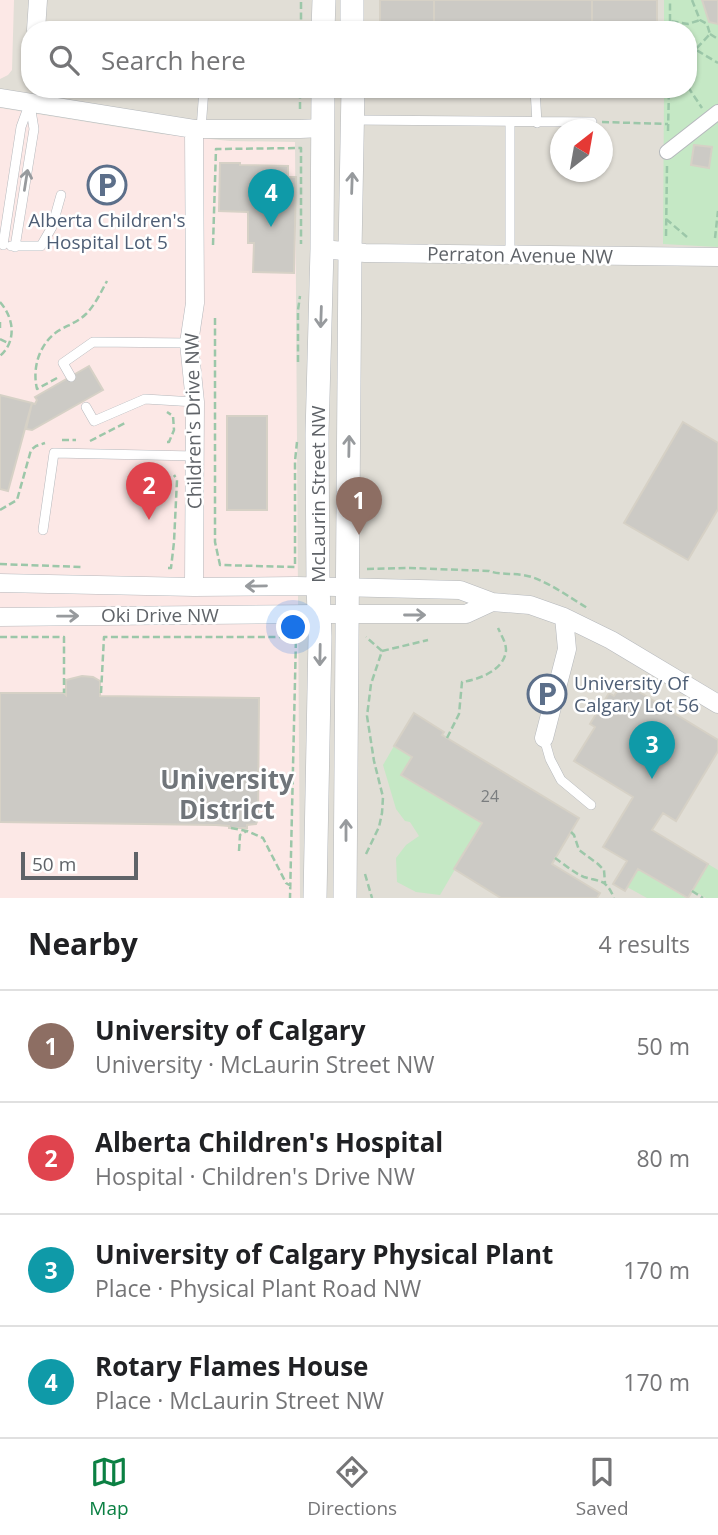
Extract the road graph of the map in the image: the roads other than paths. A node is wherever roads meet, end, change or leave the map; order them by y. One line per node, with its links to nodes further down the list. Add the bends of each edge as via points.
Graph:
1 (38, 0): 4 (street)
2 (324, 0): 5 (street)
3 (352, 0): 6 (street)
4 (37, 21)
5 (323, 21)
6 (352, 21)
7 (21, 97): 8 (street)
8 (0, 98)
9 (30, 98): 25 (lane)
10 (30, 98): 26 (lane, one-way to 10, via 34,129)
11 (35, 98): 22 (street)
12 (203, 98): 22 (lane)
13 (323, 98): 21 (street, McLaurin Street NW)
14 (353, 98): 17 (street, McLaurin Street NW)
15 (536, 98): 19 (lane)
16 (714, 116): 23 (street)
17 (354, 120): 18 (lane); 28 (street, McLaurin Street NW, one-way to 17)
18 (510, 122): 19 (lane); 29 (lane)
19 (537, 123): 20 (lane)
20 (550, 123)
21 (322, 128): 22 (street); 27 (street, McLaurin Street NW)
22 (198, 129): 31 (street, Children's Drive NW, via 195,303)
23 (667, 152)
24 (61, 195): 26 (lane, via 41,246)
25 (1, 245): 26 (lane)
26 (15, 247)
27 (322, 249): 28 (street, Perraton Avenue NW); 38 (street, McLaurin Street NW, one-way to 38)
28 (350, 251): 29 (street, Perraton Avenue NW); 40 (street, McLaurin Street NW, one-way to 28)
29 (510, 255): 30 (street, Perraton Avenue NW)
30 (718, 257)
31 (188, 343): 32 (lane, via 93,342 63,363); 33 (street, Children's Drive NW)
32 (69, 375)
33 (195, 402): 34 (lane, via 145,399 94,421); 35 (street, Children's Drive NW)
34 (86, 407)
35 (195, 456): 36 (lane, via 54,453); 39 (street, Children's Drive NW)
36 (43, 530)
37 (0, 583): 39 (street, Oki Drive NW)
38 (318, 586): 39 (street, Oki Drive NW, one-way to 39); 40 (street, Oki Drive NW); 42 (street, McLaurin Street NW)
39 (194, 587)
40 (347, 588): 41 (street, Oki Drive NW, via 460,590); 43 (street, McLaurin Street NW)
41 (492, 602): 43 (street, Oki Drive NW, one-way to 41, via 466,614); 45 (street, via 530,605)
42 (319, 614): 43 (street, Oki Drive NW); 44 (street, Oki Drive NW, one-way to 42); 49 (street, McLaurin Street NW, one-way to 49)
43 (347, 614): 50 (street, McLaurin Street NW, one-way to 43)
44 (0, 617)
45 (564, 617): 46 (street); 47 (street, via 567,649)
46 (718, 704)
47 (544, 738): 48 (lane, via 561,780)
48 (591, 806)
49 (315, 898)
50 (345, 898)

